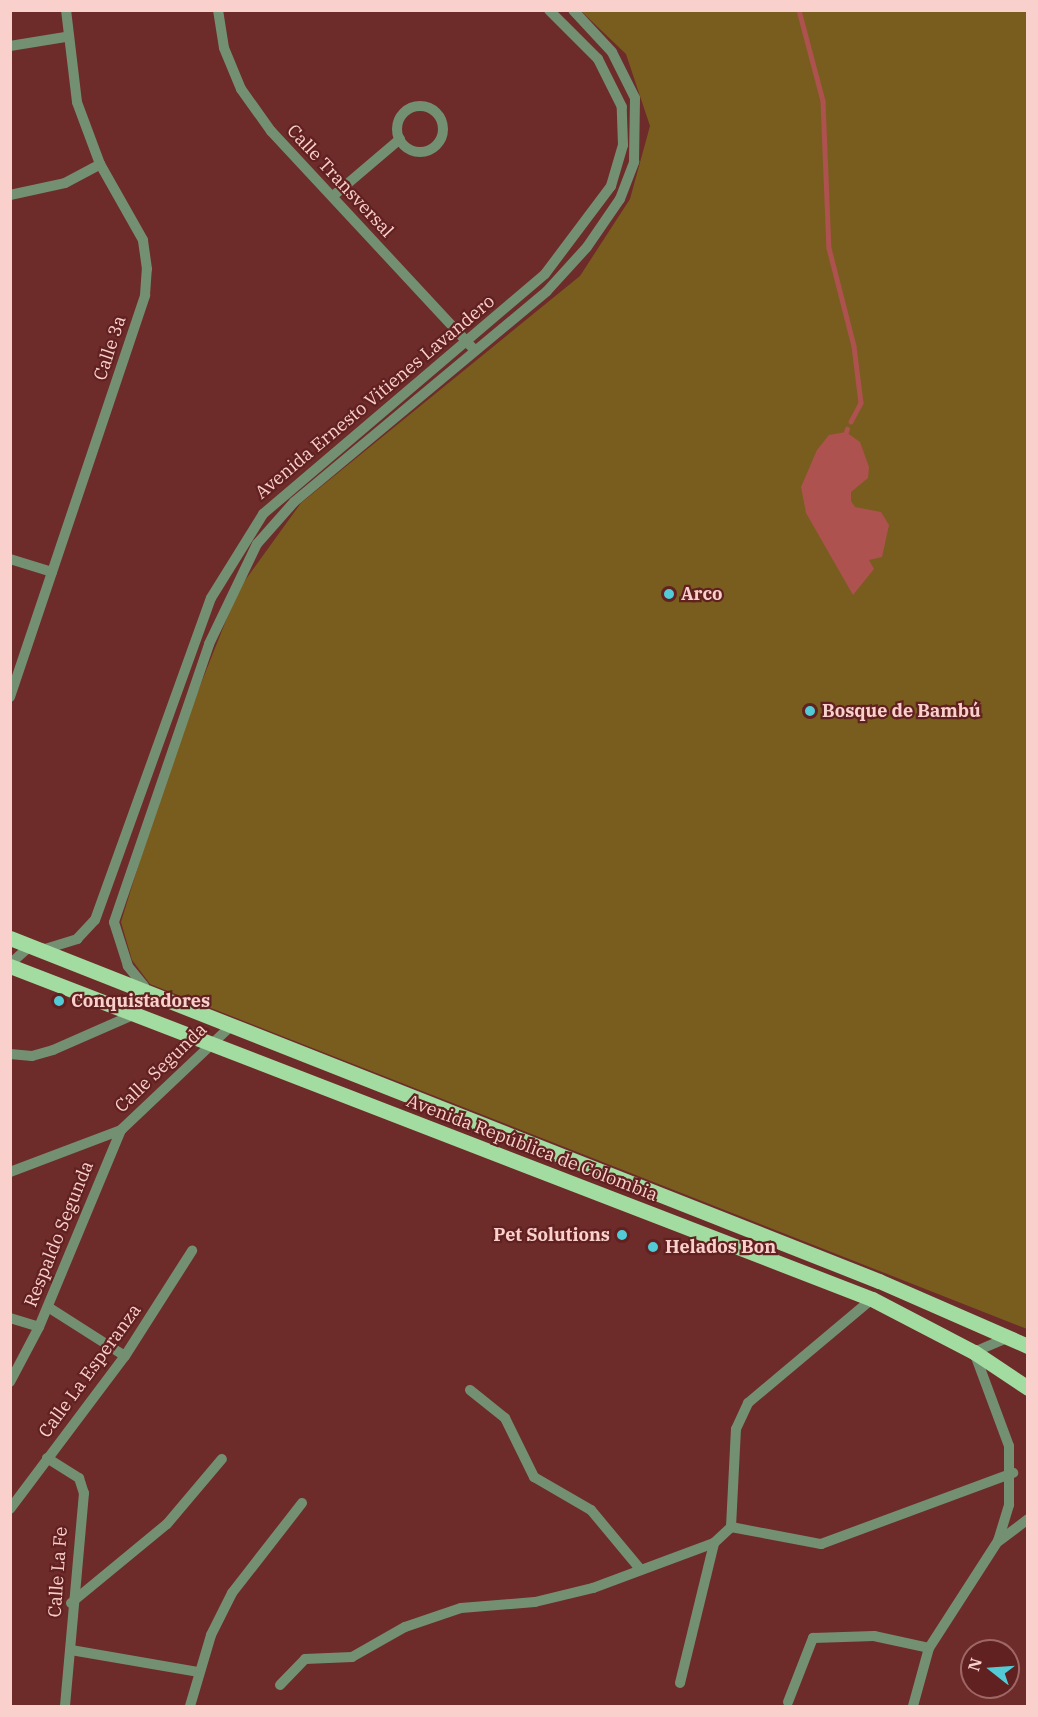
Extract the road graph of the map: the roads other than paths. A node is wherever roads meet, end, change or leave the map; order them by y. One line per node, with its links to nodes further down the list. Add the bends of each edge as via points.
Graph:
1 (66, 10): 5 (street, Calle 3a)
2 (218, 10): 10 (street, Calle Transversal, via 224,48 241,89 271,131)
3 (549, 10): 11 (street, Avenida Ernesto Vitienes Lavandero, via 598,59 615,90 624,125 618,165 601,204 566,250)
4 (573, 10): 12 (street, Avenida Ernesto Vitienes Lavandero, via 612,52 635,99 634,162 620,199 581,255)
5 (65, 37): 6 (street); 8 (street, Calle 3a, via 77,102)
6 (10, 46)
7 (400, 139): 7 (street, via 416,152 430,149 442,132 439,117 428,107 405,111 397,124); 10 (street)
8 (100, 164): 9 (street, via 64,183); 16 (street, Calle 3a, via 143,240 145,295)
9 (10, 195)
10 (333, 196): 11 (street, Calle Transversal)
11 (467, 343): 12 (street, Calle Transversal); 13 (street, Avenida Ernesto Vitienes Lavandero)
12 (477, 351): 14 (street, Avenida Ernesto Vitienes Lavandero)
13 (312, 469): 14 (street); 17 (street, Avenida Ernesto Vitienes Lavandero, via 250,531 220,578)
14 (321, 480): 18 (street, Avenida Ernesto Vitienes Lavandero, via 257,544 230,590)
15 (10, 559): 16 (street)
16 (52, 572): 19 (street, Calle 3a)
17 (195, 639): 18 (street); 20 (street, Avenida Ernesto Vitienes Lavandero)
18 (209, 644): 21 (street, Avenida Ernesto Vitienes Lavandero)
19 (10, 697)
20 (152, 759): 21 (street); 23 (street, Avenida Ernesto Vitienes Lavandero, via 95,920 62,945)
21 (167, 765): 25 (street, Avenida Ernesto Vitienes Lavandero, via 114,922 119,947)
22 (10, 938): 23 (main road, Avenida República de Colombia)
23 (30, 946): 24 (street); 25 (main road, Avenida República de Colombia)
24 (10, 965): 26 (main road, Avenida República de Colombia)
25 (144, 989): 26 (street); 27 (main road, Avenida República de Colombia)
26 (135, 1014): 28 (main road, Avenida República de Colombia); 29 (street, via 53,1050)
27 (233, 1024): 28 (street, Calle Segunda); 37 (main road, Avenida República de Colombia, via 879,1281)
28 (207, 1045): 30 (street, Calle Segunda); 33 (main road, Avenida República de Colombia)
29 (10, 1054)
30 (121, 1130): 31 (street, Calle Segunda); 34 (street, Respaldo Segunda)
31 (10, 1172)
32 (192, 1251): 40 (street, Calle La Esperanza)
33 (872, 1299): 39 (main road, Avenida República de Colombia); 50 (street, via 748,1402 736,1429)
34 (48, 1306): 36 (street, Respaldo Segunda); 40 (street)
35 (10, 1318): 36 (street)
36 (39, 1327): 41 (street, Respaldo Segunda)
37 (1007, 1338): 38 (main road, Avenida República de Colombia); 39 (street)
38 (1028, 1346)
39 (974, 1352): 42 (main road, Avenida República de Colombia); 46 (street, via 1009,1446)
40 (125, 1356): 44 (street, Calle La Esperanza)
41 (10, 1382)
42 (1028, 1388)
43 (470, 1390): 53 (street, via 505,1418 534,1478 591,1510)
44 (48, 1458): 48 (street, Calle La Esperanza); 54 (street, Calle La Fe, via 83,1485)
45 (222, 1459): 54 (street, via 167,1524)
46 (1013, 1473): 50 (street, via 821,1544); 51 (street)
47 (302, 1503): 57 (street, via 232,1593)
48 (10, 1509)
49 (1028, 1519): 51 (street)
50 (731, 1527): 52 (street)
51 (999, 1541): 55 (street)
52 (714, 1544): 53 (street); 58 (street)
53 (641, 1570): 59 (street, via 535,1602 461,1608 405,1627 352,1657 305,1659)
54 (71, 1603): 56 (street, Calle La Fe)
55 (929, 1648): 60 (street, via 881,1637 813,1638); 63 (street)
56 (71, 1650): 57 (street); 61 (street, Calle La Fe)
57 (199, 1672): 62 (street)
58 (680, 1683)
59 (280, 1685)
60 (788, 1702)
61 (65, 1707)
62 (190, 1707)
63 (913, 1707)

